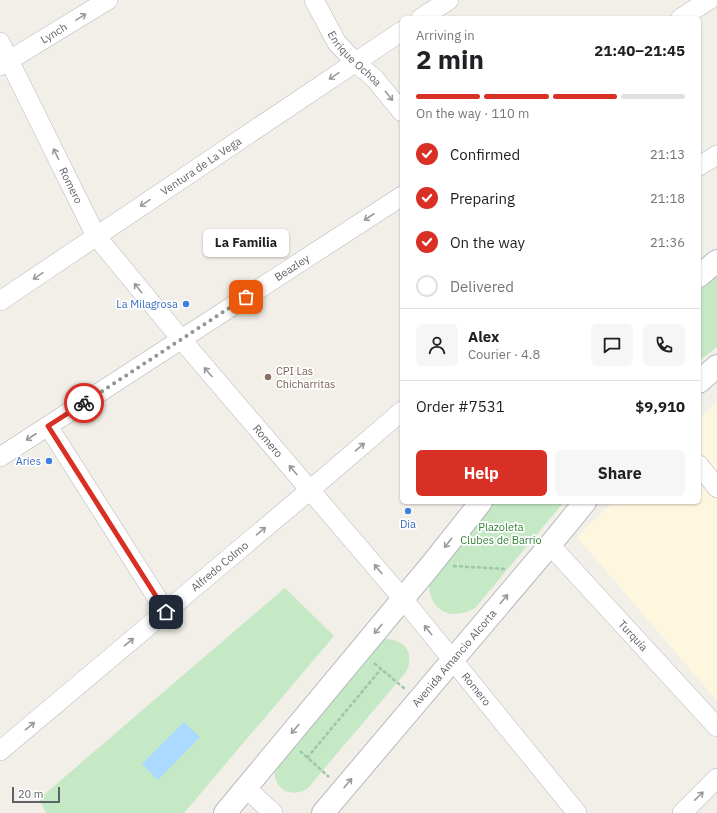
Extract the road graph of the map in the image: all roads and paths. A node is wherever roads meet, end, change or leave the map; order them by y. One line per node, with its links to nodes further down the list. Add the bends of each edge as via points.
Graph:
1 (108, 0): 10 (street, Lynch, one-way to 1)
2 (314, 0): 9 (street, Enrique Ochoa, via 337,43)
3 (449, 0): 5 (street)
4 (709, 0): 6 (street)
5 (425, 16)
6 (684, 16)
7 (400, 32): 9 (street, Ventura de La Vega)
8 (0, 42): 10 (street, Romero)
9 (355, 62): 11 (street, Enrique Ochoa, one-way to 11, via 375,79); 15 (street, Ventura de La Vega, one-way to 15)
10 (5, 64): 15 (street, Romero, one-way to 10)
11 (400, 110)
12 (717, 155): 13 (street)
13 (701, 165)
14 (400, 197): 19 (street, Beazley, one-way to 19)
15 (96, 236): 18 (street, Ventura de La Vega, one-way to 18); 19 (street, Romero, one-way to 15)
16 (717, 261): 17 (main road)
17 (701, 274)
18 (0, 301)
19 (181, 340): 23 (street, Beazley); 27 (street, Romero, one-way to 19)
20 (717, 366): 21 (main road)
21 (701, 380)
22 (400, 413): 27 (street, Alfredo Colmo, one-way to 22)
23 (48, 426): 24 (street, Beazley, one-way to 24); 34 (street)
24 (0, 457)
25 (701, 468): 26 (street)
26 (717, 488)
27 (310, 490): 33 (street, Romero, one-way to 27); 34 (street, Alfredo Colmo, one-way to 27)
28 (479, 504): 31 (main road, one-way to 31)
29 (583, 504): 30 (main road, Avenida Amancio Alcorta)
30 (550, 545): 32 (main road, Avenida Amancio Alcorta); 39 (street, Turquía)
31 (431, 565): 32 (path); 33 (main road)
32 (529, 570): 36 (main road, Avenida Amancio Alcorta, one-way to 32)
33 (403, 599): 35 (main road, one-way to 35); 36 (street, Romero, one-way to 33)
34 (166, 612): 41 (street, Alfredo Colmo, one-way to 34)
35 (360, 651): 37 (path); 40 (main road, one-way to 40)
36 (452, 660): 38 (main road, Avenida Amancio Alcorta); 49 (street, Romero)
37 (381, 669): 38 (path); 42 (path)
38 (418, 700): 45 (main road, Avenida Amancio Alcorta, one-way to 38)
39 (717, 727)
40 (286, 739): 42 (path); 44 (main road)
41 (0, 751)
42 (307, 758): 45 (path)
43 (717, 778): 50 (street, one-way to 43)
44 (246, 788): 46 (main road); 47 (street)
45 (343, 789): 48 (main road, Avenida Amancio Alcorta)
46 (225, 813)
47 (273, 813)
48 (323, 813)
49 (577, 813)
50 (682, 813)

